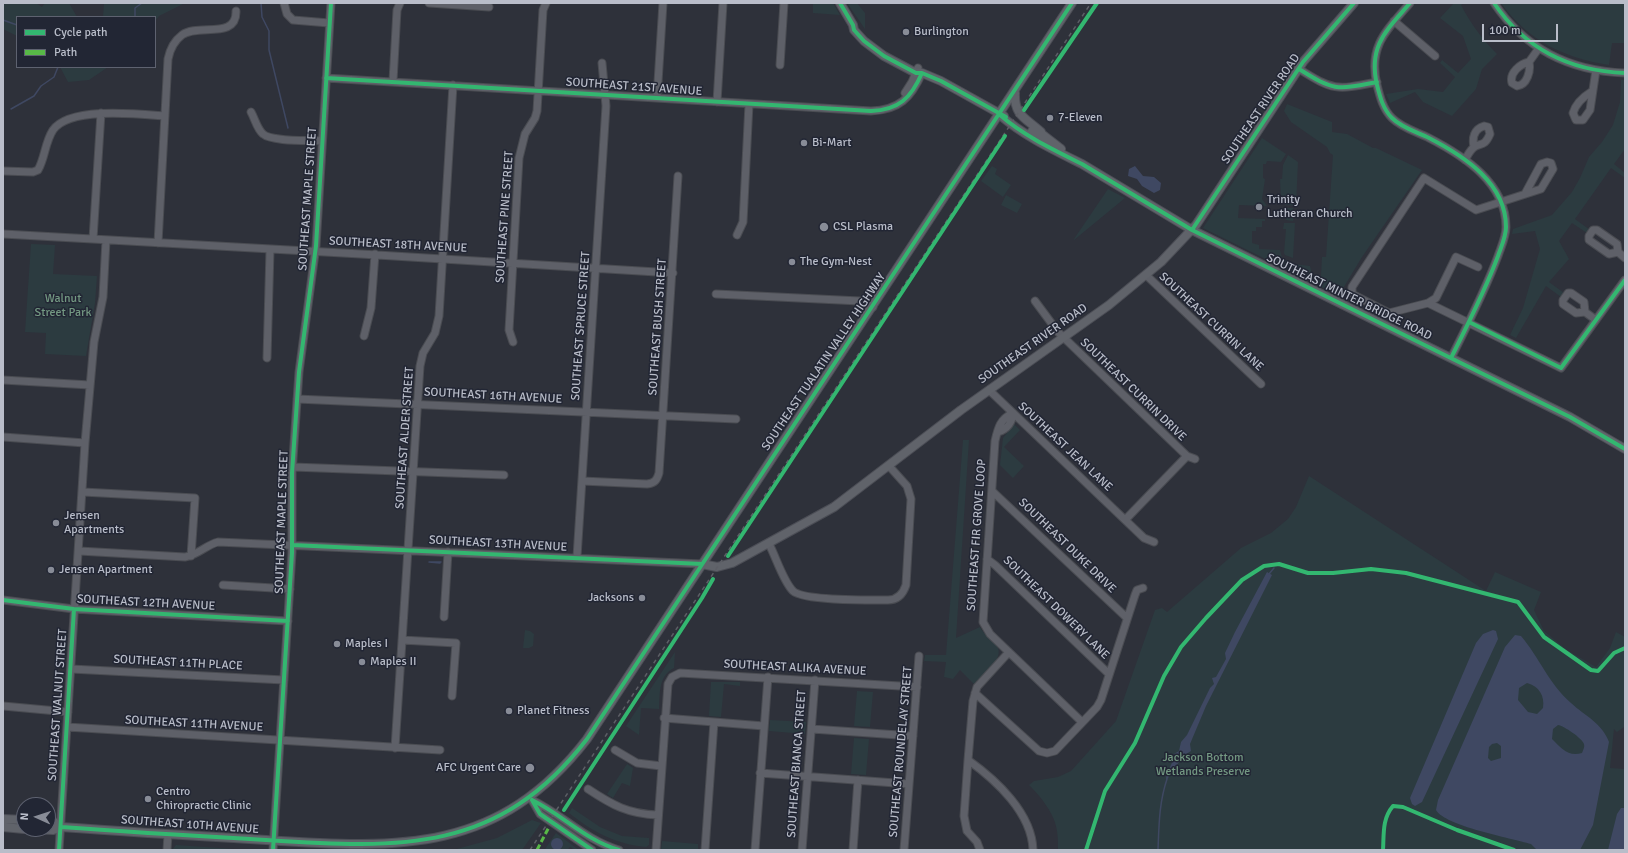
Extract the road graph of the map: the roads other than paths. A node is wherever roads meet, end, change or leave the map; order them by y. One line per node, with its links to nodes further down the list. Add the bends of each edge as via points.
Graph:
1 (284, 3): 17 (street, via 293,20)
2 (331, 3): 17 (street, SOUTHEAST MAPLE STREET)
3 (400, 3): 28 (street, via 397,10)
4 (429, 3): 14 (street)
5 (546, 3): 31 (street, SOUTHEAST PINE STREET, via 543,10)
6 (662, 3): 35 (street)
7 (723, 3): 36 (street)
8 (784, 3): 22 (street)
9 (840, 3): 25 (main road, via 854,30 870,46 892,61)
10 (1072, 3): 32 (main road, SOUTHEAST TUALATIN VALLEY HIGHWAY)
11 (1354, 3): 23 (main road, SOUTHEAST RIVER ROAD)
12 (1410, 3): 16 (street)
13 (1494, 3): 18 (street, via 1514,29)
14 (489, 7)
15 (236, 12): 41 (street, via 234,23 230,26 220,30 191,30 174,42 168,59)
16 (1394, 21): 19 (street); 29 (street, via 1377,47)
17 (329, 23): 27 (street, SOUTHEAST MAPLE STREET)
18 (1539, 48): 20 (street); 24 (street, via 1566,62)
19 (1435, 56)
20 (1528, 62)
21 (602, 63): 34 (street, SOUTHEAST SPRUCE STREET)
22 (780, 65)
23 (1299, 69): 29 (street, via 1329,86 1341,88); 51 (main road, SOUTHEAST RIVER ROAD)
24 (1596, 70): 26 (street); 33 (street)
25 (919, 71): 37 (street, SOUTHEAST 21ST AVENUE, via 908,97 892,109 871,111); 40 (main road)
26 (1625, 73)
27 (326, 78): 28 (street, SOUTHEAST 21ST AVENUE); 43 (street, SOUTHEAST MAPLE STREET)
28 (393, 81): 30 (street, SOUTHEAST 21ST AVENUE)
29 (1376, 82): 46 (street, via 1385,109 1396,122)
30 (453, 85): 31 (street, SOUTHEAST 21ST AVENUE); 61 (street, SOUTHEAST ALDER STREET)
31 (539, 91): 34 (street, SOUTHEAST 21ST AVENUE); 63 (street, SOUTHEAST PINE STREET, via 535,118 525,134 519,158)
32 (1015, 92): 40 (main road, SOUTHEAST TUALATIN VALLEY HIGHWAY); 42 (main road, via 1018,113 1041,131)
33 (1591, 92)
34 (605, 95): 35 (street, SOUTHEAST 21ST AVENUE); 65 (street, SOUTHEAST SPRUCE STREET)
35 (657, 98): 36 (street, SOUTHEAST 21ST AVENUE)
36 (717, 102): 37 (street, SOUTHEAST 21ST AVENUE)
37 (749, 104): 53 (street, via 743,222)
38 (251, 112): 43 (street, via 259,130 265,136)
39 (101, 113): 41 (street); 47 (street, via 61,122 49,138 38,170); 54 (street)
40 (1000, 114): 42 (main road, SOUTHEAST MINTER BRIDGE ROAD); 45 (main road, SOUTHEAST MINTER BRIDGE ROAD, via 1011,124); 72 (main road, SOUTHEAST TUALATIN VALLEY HIGHWAY)
41 (165, 116): 56 (street)
42 (1043, 136): 45 (main road, SOUTHEAST MINTER BRIDGE ROAD, via 1065,152)
43 (322, 141): 58 (street, SOUTHEAST MAPLE STREET)
44 (1474, 147): 46 (street)
45 (1067, 157): 51 (main road, SOUTHEAST MINTER BRIDGE ROAD)
46 (1465, 160): 50 (street, via 1484,174)
47 (3, 171)
48 (678, 176): 66 (street, SOUTHEAST BUSH STREET)
49 (1526, 192): 50 (street)
50 (1500, 203): 71 (street, via 1476,210 1424,178 1351,289 1354,296 1389,312); 75 (street, via 1505,221 1504,238 1490,277)
51 (1192, 230): 67 (main road, SOUTHEAST RIVER ROAD, via 1173,252); 80 (main road, SOUTHEAST MINTER BRIDGE ROAD)
52 (3, 234): 54 (street, SOUTHEAST 18TH AVENUE)
53 (737, 235)
54 (93, 239): 55 (street, SOUTHEAST 18TH AVENUE)
55 (106, 240): 56 (street, SOUTHEAST 18TH AVENUE); 83 (street, SOUTHEAST WALNUT STREET, via 103,297 94,342)
56 (158, 243): 57 (street, SOUTHEAST 18TH AVENUE)
57 (270, 250): 58 (street, SOUTHEAST 18TH AVENUE); 79 (street)
58 (315, 252): 60 (street, SOUTHEAST 18TH AVENUE); 85 (street, SOUTHEAST MAPLE STREET)
59 (1618, 252): 62 (street)
60 (375, 254): 61 (street, SOUTHEAST 18TH AVENUE); 76 (street, via 371,308)
61 (442, 258): 63 (street, SOUTHEAST 18TH AVENUE); 86 (street, SOUTHEAST ALDER STREET, via 439,316 435,333 423,353)
62 (1625, 258)
63 (513, 262): 65 (street, SOUTHEAST 18TH AVENUE); 78 (street, SOUTHEAST PINE STREET, via 509,330)
64 (1478, 267): 71 (street, via 1456,257 1436,298)
65 (596, 268): 66 (street, SOUTHEAST 18TH AVENUE); 87 (street, SOUTHEAST SPRUCE STREET)
66 (673, 273): 89 (street, SOUTHEAST BUSH STREET)
67 (1146, 275): 77 (main road, SOUTHEAST RIVER ROAD); 82 (street, SOUTHEAST CURRIN LANE)
68 (1625, 280): 74 (street)
69 (716, 294): 72 (street, via 860,301)
70 (1036, 301): 77 (street, SOUTHEAST CURRIN DRIVE)
71 (1428, 303): 75 (street)
72 (873, 307): 113 (main road, SOUTHEAST TUALATIN VALLEY HIGHWAY)
73 (1585, 312): 74 (street)
74 (1596, 320): 75 (street, via 1561,368)
75 (1469, 322): 80 (street)
76 (364, 336)
77 (1063, 337): 84 (main road, SOUTHEAST RIVER ROAD); 94 (street, SOUTHEAST CURRIN DRIVE)
78 (513, 342)
79 (267, 358)
80 (1451, 358): 93 (main road, SOUTHEAST MINTER BRIDGE ROAD, via 1570,416)
81 (3, 380): 83 (street)
82 (1261, 384)
83 (90, 385): 92 (street, SOUTHEAST WALNUT STREET)
84 (989, 390): 88 (street, SOUTHEAST JEAN LANE); 97 (main road, SOUTHEAST RIVER ROAD)
85 (297, 399): 86 (street, SOUTHEAST 16TH AVENUE); 96 (street, SOUTHEAST MAPLE STREET)
86 (417, 404): 87 (street, SOUTHEAST 16TH AVENUE); 98 (street, SOUTHEAST ALDER STREET)
87 (586, 412): 89 (street, SOUTHEAST 16TH AVENUE); 100 (street, SOUTHEAST SPRUCE STREET)
88 (1013, 413): 101 (street, SOUTHEAST FIR GROVE LOOP, via 1012,422 998,432 995,441); 103 (street, SOUTHEAST JEAN LANE)
89 (663, 415): 90 (street, SOUTHEAST 16TH AVENUE); 100 (street, SOUTHEAST BUSH STREET, via 657,480 647,484)
90 (736, 419)
91 (3, 437): 92 (street)
92 (85, 443): 102 (street, SOUTHEAST WALNUT STREET)
93 (1625, 449)
94 (1187, 456): 95 (street); 103 (street)
95 (1195, 459)
96 (293, 467): 98 (street); 106 (street, SOUTHEAST MAPLE STREET)
97 (892, 469): 105 (main road, SOUTHEAST RIVER ROAD, via 834,507); 105 (street, via 907,486 912,509 906,585 903,592 892,600 798,594 789,585)
98 (413, 472): 99 (street); 107 (street, SOUTHEAST ALDER STREET)
99 (504, 475)
100 (582, 481): 111 (street, SOUTHEAST SPRUCE STREET)
101 (992, 491): 112 (street, SOUTHEAST FIR GROVE LOOP); 120 (street, SOUTHEAST DUKE DRIVE)
102 (83, 492): 108 (street, SOUTHEAST WALNUT STREET); 110 (street, via 195,498)
103 (1126, 519): 104 (street, SOUTHEAST JEAN LANE, via 1144,538)
104 (1154, 542)
105 (769, 544): 113 (main road, SOUTHEAST RIVER ROAD, via 727,565 715,567)
106 (292, 545): 107 (street, SOUTHEAST 13TH AVENUE); 110 (street, SOUTHEAST 13TH AVENUE, via 218,542); 116 (street, SOUTHEAST MAPLE STREET)
107 (407, 550): 109 (street, SOUTHEAST 13TH AVENUE); 122 (street, SOUTHEAST ALDER STREET)
108 (79, 551): 110 (street); 118 (street, SOUTHEAST WALNUT STREET)
109 (448, 552): 111 (street, SOUTHEAST 13TH AVENUE); 119 (street)
110 (191, 556)
111 (577, 558): 113 (street, SOUTHEAST 13TH AVENUE)
112 (987, 559): 123 (street, SOUTHEAST FIR GROVE LOOP, via 983,622 990,634); 126 (street, SOUTHEAST DOWERY LANE)
113 (702, 564): 153 (main road, SOUTHEAST TUALATIN VALLEY HIGHWAY, via 578,753 558,777)
114 (223, 585): 116 (street)
115 (1143, 588): 120 (street, via 1137,590)
116 (290, 589): 121 (street, SOUTHEAST MAPLE STREET)
117 (3, 600): 118 (street, SOUTHEAST 12TH AVENUE)
118 (74, 610): 121 (street, SOUTHEAST 12TH AVENUE); 125 (street, SOUTHEAST WALNUT STREET)
119 (444, 617)
120 (1127, 618): 126 (street)
121 (288, 621): 128 (street, SOUTHEAST MAPLE STREET)
122 (402, 640): 132 (street, via 456,643); 143 (street, SOUTHEAST ALDER STREET)
123 (1009, 652): 131 (street, via 980,682); 137 (street, SOUTHEAST FIR GROVE LOOP)
124 (919, 656): 130 (street, SOUTHEAST ROUNDELAY STREET)
125 (70, 669): 128 (street, SOUTHEAST 11TH PLACE); 134 (street, SOUTHEAST WALNUT STREET)
126 (1109, 674): 137 (street, via 1099,704)
127 (768, 677): 129 (street, SOUTHEAST ALIKA AVENUE); 135 (street, SOUTHEAST ALIKA AVENUE, via 680,673 672,677 668,684); 138 (street)
128 (284, 680): 142 (street, SOUTHEAST MAPLE STREET)
129 (815, 680): 130 (street, SOUTHEAST ALIKA AVENUE); 140 (street, SOUTHEAST BIANCA STREET)
130 (917, 687): 141 (street, SOUTHEAST ROUNDELAY STREET)
131 (975, 693): 137 (street, via 1034,748 1043,753 1055,751); 146 (street)
132 (452, 696)
133 (3, 706): 134 (street)
134 (68, 712): 139 (street, SOUTHEAST WALNUT STREET)
135 (664, 718): 136 (street); 147 (street)
136 (714, 722): 138 (street); 171 (street)
137 (1082, 722)
138 (764, 726): 148 (street)
139 (67, 727): 142 (street, SOUTHEAST 11TH AVENUE); 159 (street, SOUTHEAST WALNUT STREET)
140 (812, 729): 141 (street); 149 (street, SOUTHEAST BIANCA STREET)
141 (913, 736): 151 (street, SOUTHEAST ROUNDELAY STREET)
142 (281, 740): 143 (street, SOUTHEAST 11TH AVENUE); 163 (street, SOUTHEAST MAPLE STREET)
143 (395, 748): 144 (street, SOUTHEAST 11TH AVENUE)
144 (440, 750)
145 (615, 750): 147 (street, via 637,763)
146 (968, 760): 176 (street, via 965,825); 177 (street, via 1023,814)
147 (661, 766): 154 (street)
148 (760, 773): 149 (street); 172 (street)
149 (808, 777): 150 (street); 173 (street, SOUTHEAST BIANCA STREET)
150 (858, 780): 151 (street); 174 (street)
151 (909, 784): 175 (street, SOUTHEAST ROUNDELAY STREET)
152 (588, 789): 154 (street, via 627,811)
153 (532, 800): 164 (main road, SOUTHEAST TUALATIN VALLEY HIGHWAY, via 507,818 464,837 430,845); 168 (street, via 540,814); 169 (street, via 587,836)
154 (658, 815): 170 (street)
155 (3, 819): 156 (main road)
156 (16, 820)
157 (56, 823): 159 (main road, SOUTHEAST 10TH AVENUE)
158 (3, 827): 160 (main road)
159 (61, 827): 161 (main road, SOUTHEAST 10TH AVENUE); 162 (main road, SOUTHEAST 10TH AVENUE); 165 (street, SOUTHEAST WALNUT STREET)
160 (16, 828)
161 (56, 829)
162 (168, 834): 163 (main road, SOUTHEAST 10TH AVENUE); 166 (street)
163 (274, 841): 164 (main road, SOUTHEAST 10TH AVENUE); 167 (street, SOUTHEAST MAPLE STREET)
164 (390, 847)
165 (59, 850)
166 (167, 850)
167 (273, 850)
168 (592, 850)
169 (619, 850)
170 (656, 850)
171 (705, 850)
172 (755, 850)
173 (802, 850)
174 (853, 850)
175 (904, 850)
176 (980, 850)
177 (1033, 850)

